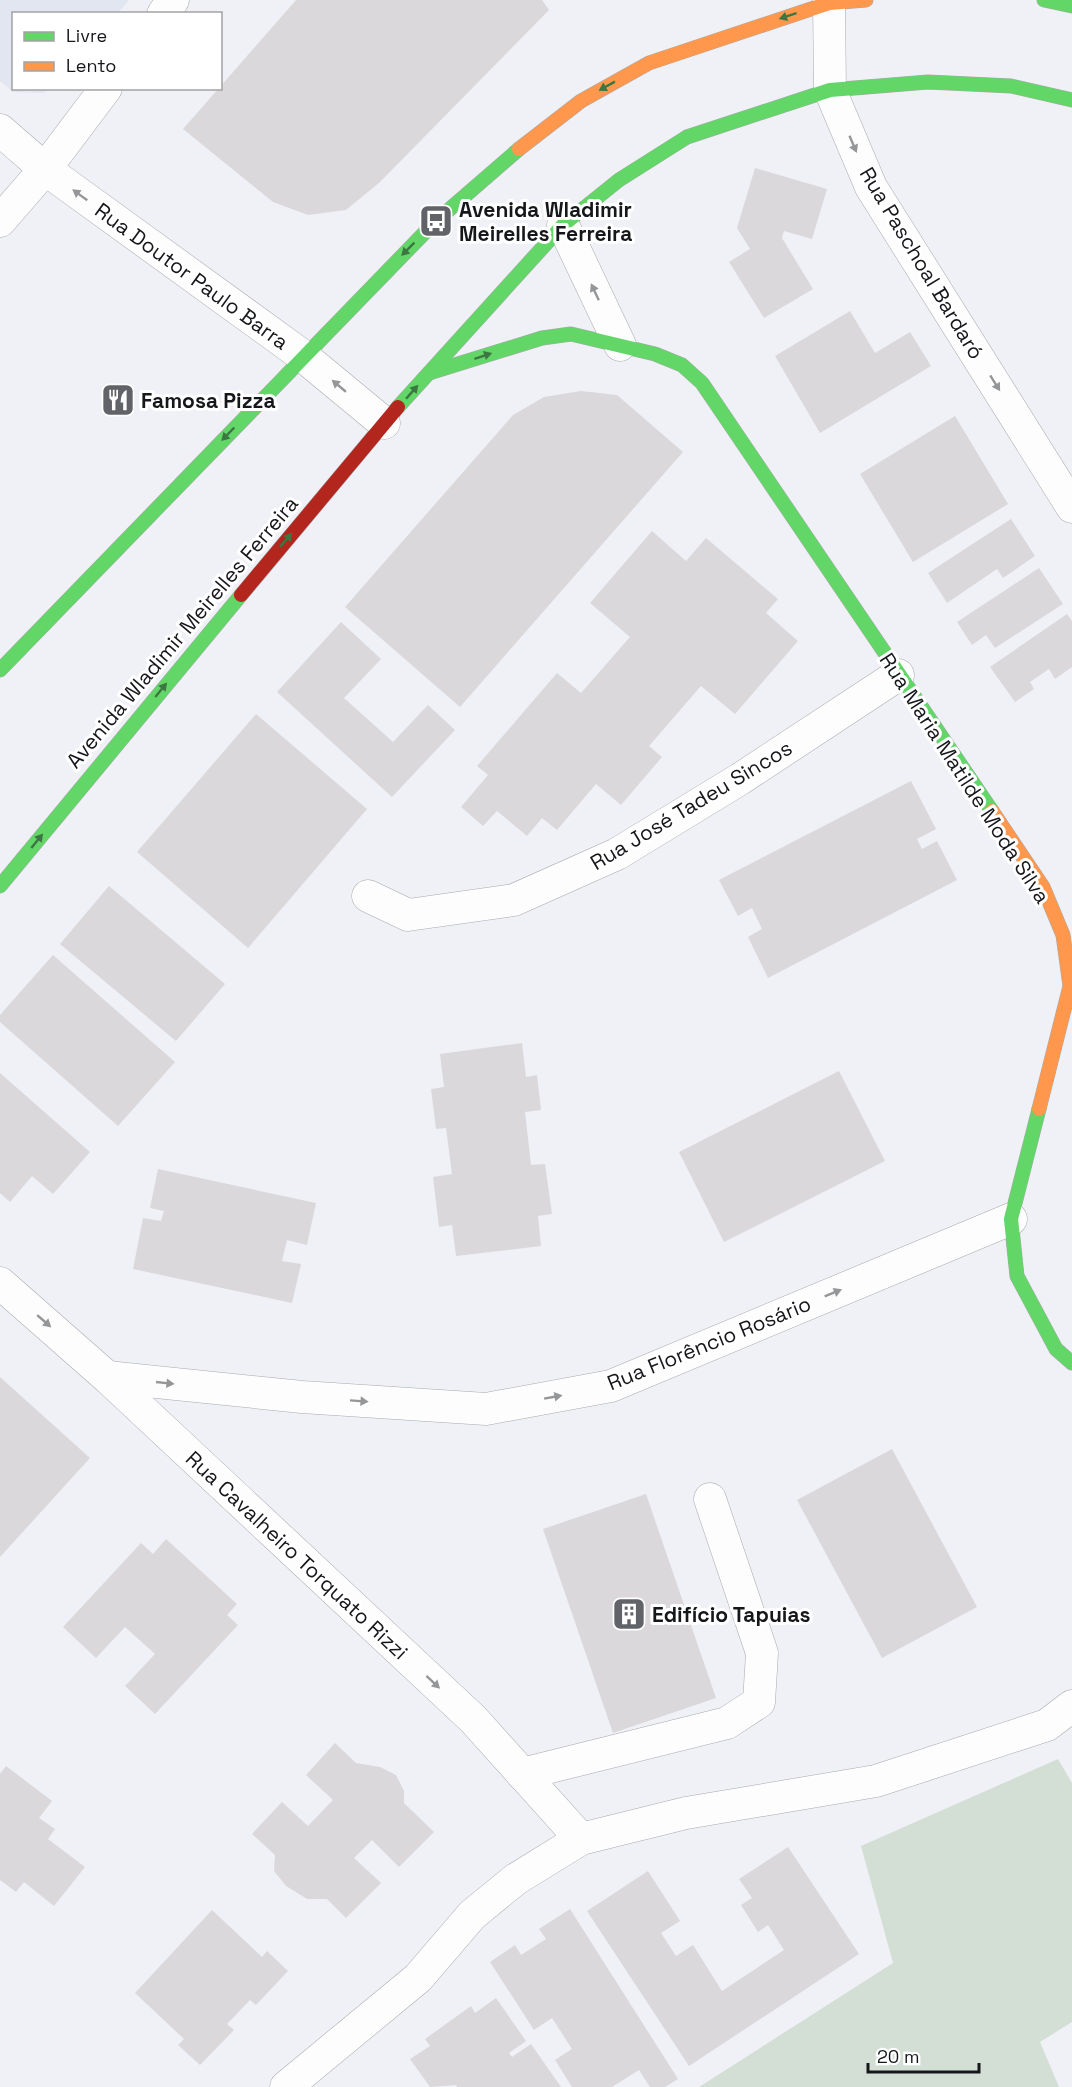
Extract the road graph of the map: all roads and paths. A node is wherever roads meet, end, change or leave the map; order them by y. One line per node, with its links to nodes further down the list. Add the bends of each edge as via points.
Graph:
1 (866, 0): 3 (main road)
2 (1044, 0): 4 (main road)
3 (829, 1): 6 (street, Rua Paschoal Bardaró); 13 (main road, one-way to 13, via 649,63 581,101 436,221)
4 (1072, 6)
5 (105, 90): 9 (street)
6 (830, 90): 7 (main road, Avenida Wladimir Meirelles Ferreira, via 928,82 1011,86); 11 (main road, Avenida Wladimir Meirelles Ferreira, via 687,137 619,180); 16 (street, Rua Paschoal Bardaró, one-way to 16, via 871,187)
7 (1072, 100)
8 (0, 130): 9 (street, Rua Doutor Paulo Barra)
9 (45, 170): 10 (street); 13 (street, Rua Doutor Paulo Barra, one-way to 9)
10 (0, 221)
11 (563, 225): 12 (street, one-way to 11); 14 (main road, Avenida Wladimir Meirelles Ferreira)
12 (620, 345): 14 (main road, Rua Maria Matilde Moda Silva, one-way to 12, via 542,338 571,334); 18 (main road, Rua Maria Matilde Moda Silva, via 682,365 702,383)
13 (303, 356): 15 (street, Rua Doutor Paulo Barra, one-way to 13); 17 (main road, one-way to 17)
14 (428, 374): 15 (main road, Avenida Wladimir Meirelles Ferreira, one-way to 14)
15 (384, 423): 19 (main road, Avenida Wladimir Meirelles Ferreira, one-way to 15)
16 (1072, 507)
17 (0, 670)
18 (898, 675): 20 (street, Rua José Tadeu Sincos, via 617,854 513,900 408,915); 21 (main road, Rua Maria Matilde Moda Silva, via 1042,887 1063,935 1070,986)
19 (0, 886)
20 (368, 896)
21 (1011, 1219): 23 (main road, Rua Maria Matilde Moda Silva, via 1017,1275 1056,1349); 24 (street, Rua Florêncio Rosário, one-way to 21, via 302,1397 486,1409 612,1386)
22 (0, 1283): 24 (street, Rua Cavalheiro Torquato Rizzi, one-way to 24)
23 (1072, 1363)
24 (107, 1377): 27 (street, Rua Cavalheiro Torquato Rizzi, one-way to 27, via 472,1719)
25 (710, 1499): 27 (street, via 762,1653 759,1702 727,1723)
26 (1072, 1706): 28 (street, via 1047,1725 876,1781 686,1813)
27 (522, 1774): 28 (street, Rua Cavalheiro Torquato Rizzi)
28 (581, 1839): 29 (street, via 516,1879 472,1915 418,1978)
29 (286, 2087)

